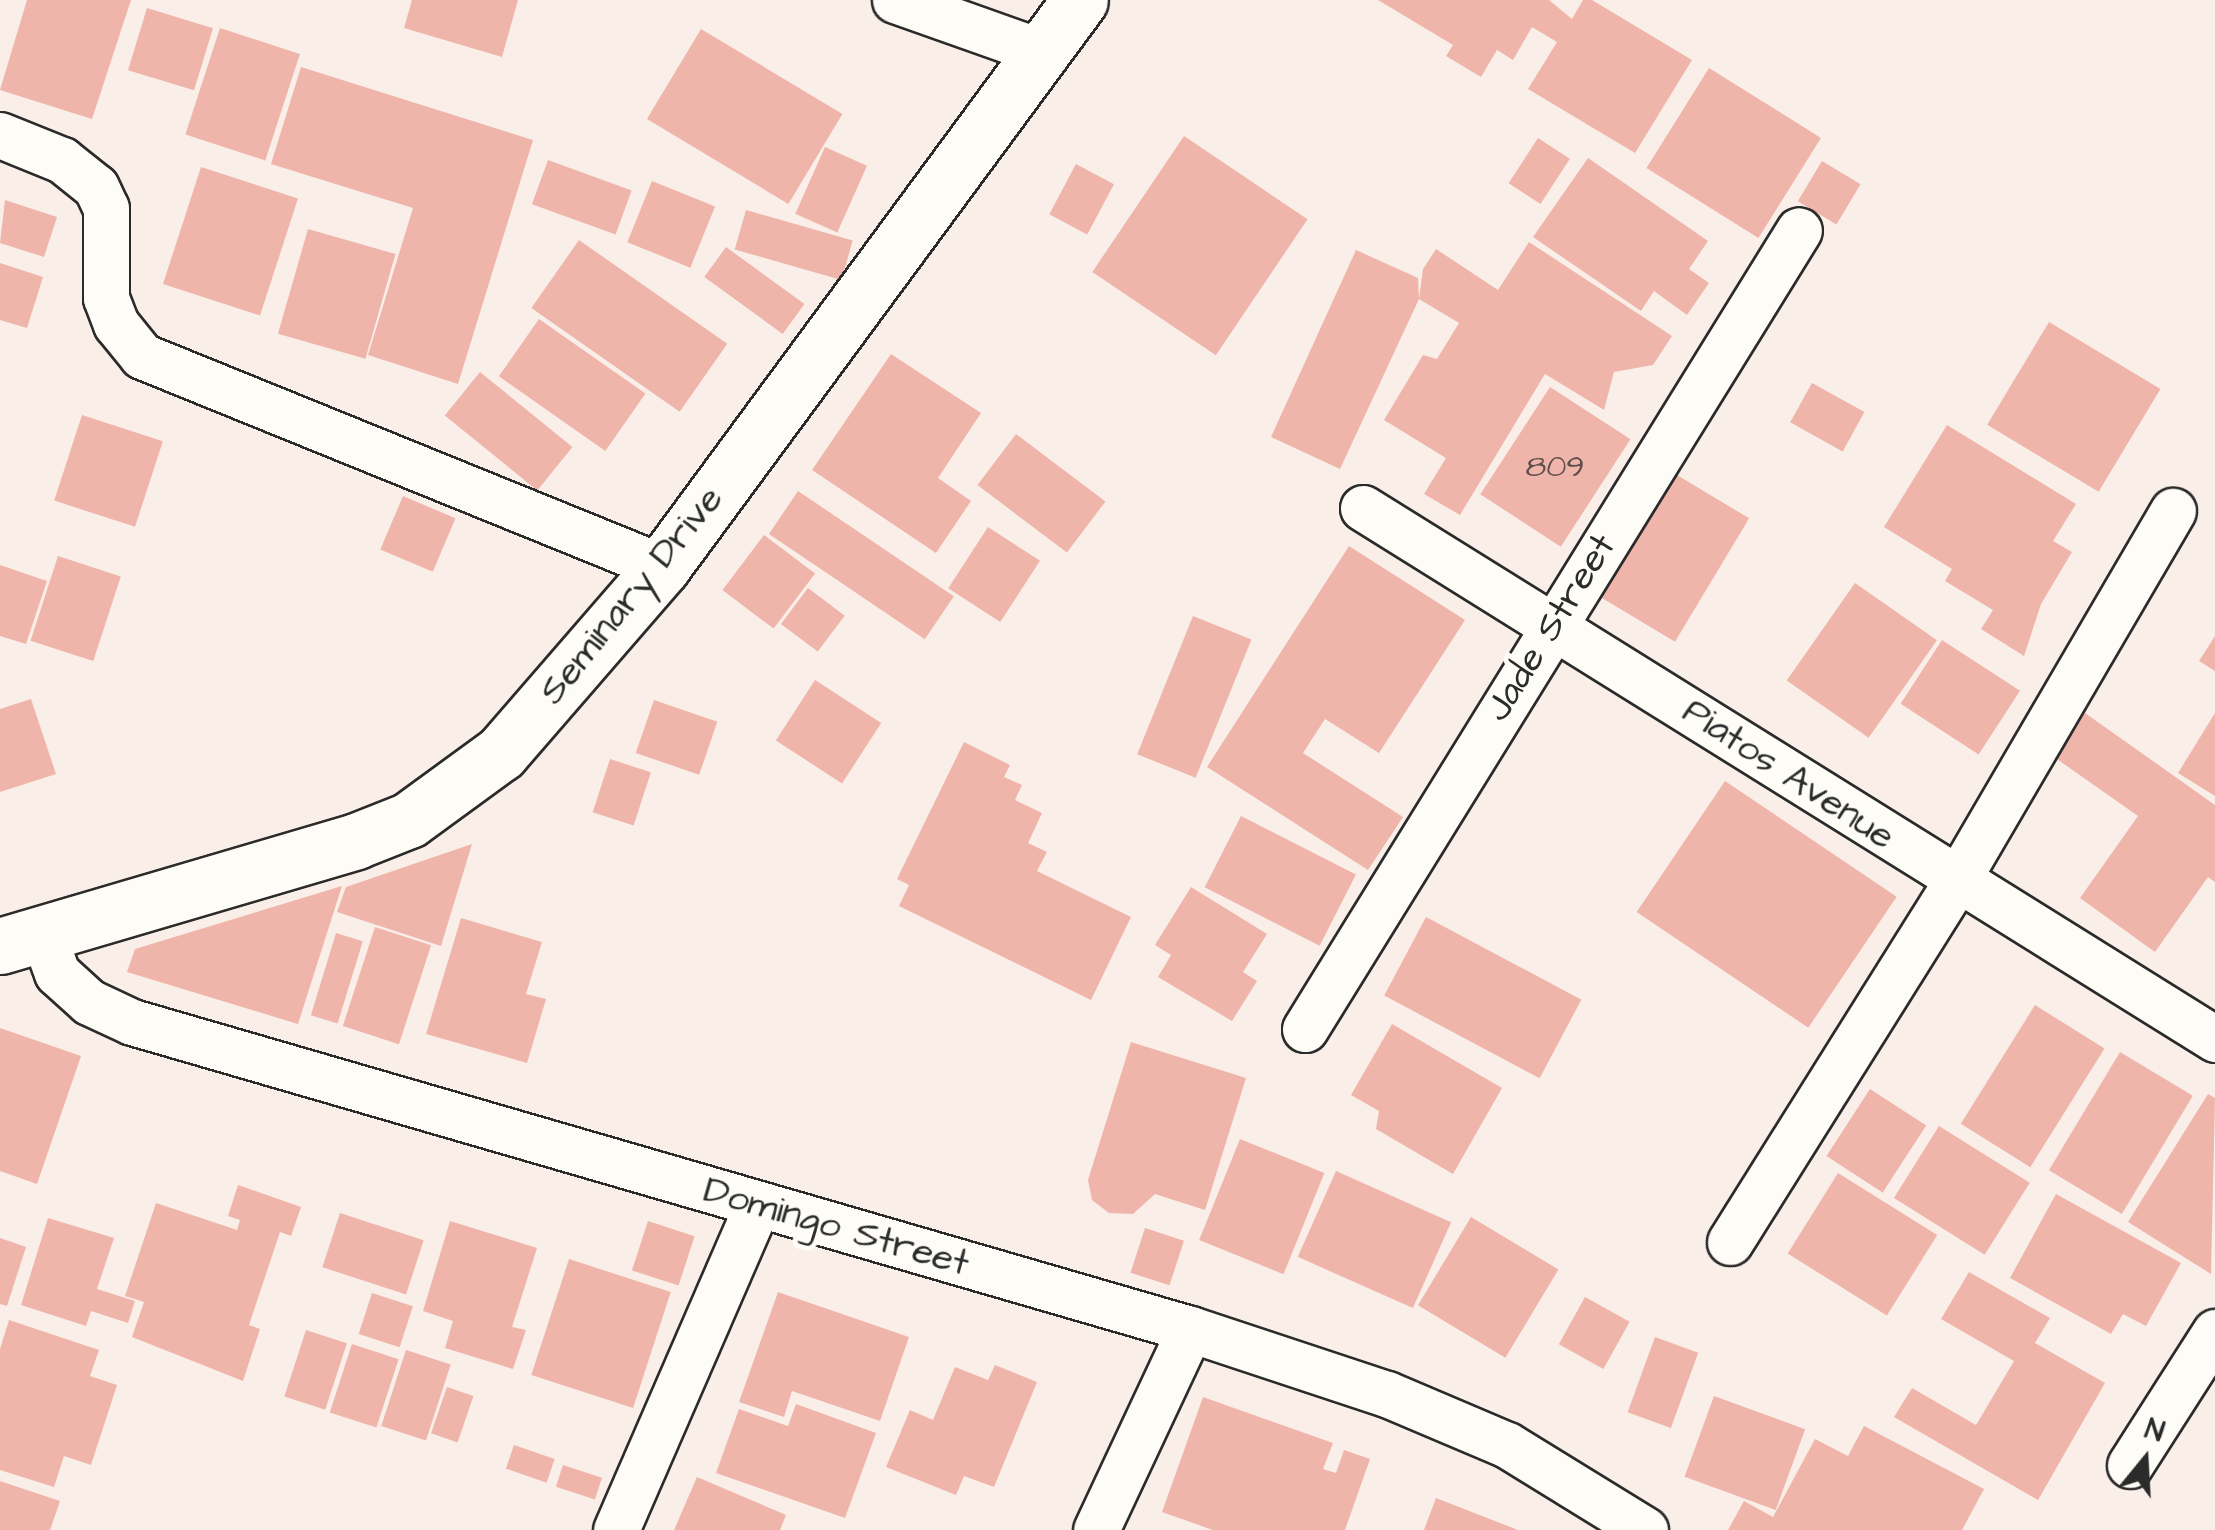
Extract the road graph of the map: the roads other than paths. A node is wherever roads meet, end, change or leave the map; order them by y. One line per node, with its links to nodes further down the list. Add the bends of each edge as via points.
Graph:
1 (895, 0): 3 (street)
2 (1080, 0): 3 (street, Seminary Drive)
3 (1042, 52): 8 (street, Seminary Drive)
4 (0, 135): 8 (street, via 62,160 96,187 106,208 106,298 116,324 142,356)
5 (1799, 230): 9 (street, Jade Street)
6 (1363, 508): 9 (street, Piatos Avenue)
7 (2173, 511): 10 (street)
8 (662, 567): 11 (street, Seminary Drive, via 501,753 409,820)
9 (1552, 624): 10 (street, Piatos Avenue); 12 (street, Jade Street)
10 (1956, 882): 13 (street, Piatos Avenue); 15 (street)
11 (21, 939): 14 (street, Domingo Street, via 89,1002 132,1022)
12 (1305, 1028)
13 (2215, 1040)
14 (757, 1206): 16 (street, Domingo Street); 20 (street)
15 (1730, 1242)
16 (1190, 1328): 19 (street, Domingo Street, via 1387,1394 1506,1445); 21 (street)
17 (2215, 1332): 18 (street)
18 (2130, 1465)
19 (1628, 1525)
20 (616, 1530)
21 (1096, 1530)

